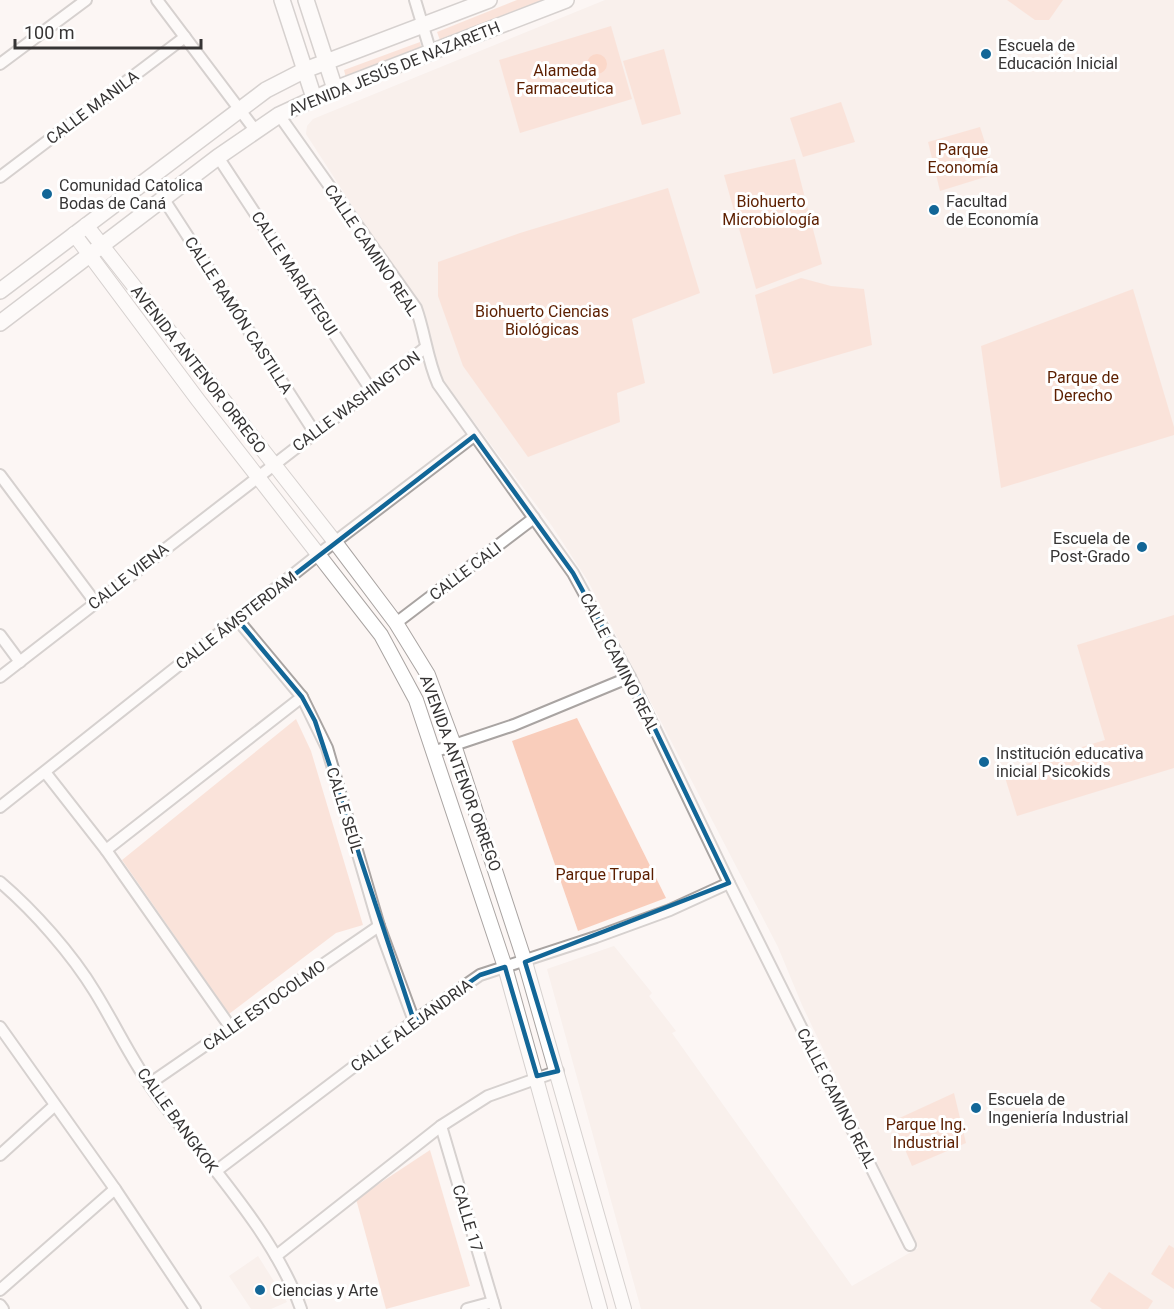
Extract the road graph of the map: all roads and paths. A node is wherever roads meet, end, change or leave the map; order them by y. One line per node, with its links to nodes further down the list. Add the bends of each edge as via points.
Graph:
1 (86, 0): 12 (street)
2 (157, 0): 9 (street)
3 (282, 0): 13 (main road)
4 (306, 0): 11 (main road)
5 (415, 0): 8 (street)
6 (489, 0): 8 (main road, AVENIDA JESÚS DE NAZARETH)
7 (566, 0): 10 (main road, AVENIDA JESÚS DE NAZARETH)
8 (422, 26): 10 (street); 11 (main road, AVENIDA JESÚS DE NAZARETH)
9 (185, 37): 16 (street); 20 (street, CALLE MANILA)
10 (431, 53): 14 (main road, AVENIDA JESÚS DE NAZARETH)
11 (325, 63): 13 (main road, AVENIDA JESÚS DE NAZARETH); 14 (main road)
12 (0, 64)
13 (305, 70): 15 (main road); 16 (main road, AVENIDA JESÚS DE NAZARETH)
14 (335, 89): 15 (main road, AVENIDA JESÚS DE NAZARETH)
15 (314, 98): 17 (main road, AVENIDA JESÚS DE NAZARETH)
16 (239, 108): 18 (street); 22 (main road, AVENIDA JESÚS DE NAZARETH)
17 (279, 115): 18 (main road, AVENIDA JESÚS DE NAZARETH); 28 (street, CALLE CAMINO REAL, via 416,308)
18 (255, 130): 19 (main road, AVENIDA JESÚS DE NAZARETH)
19 (218, 157): 21 (main road, AVENIDA JESÚS DE NAZARETH); 30 (street, CALLE MARIÁTEGUI)
20 (0, 177)
21 (163, 198): 23 (main road, AVENIDA JESÚS DE NAZARETH); 32 (street, CALLE RAMÓN CASTILLA)
22 (80, 229): 23 (street, AVENIDA ANTENOR ORREGO); 24 (main road, AVENIDA JESÚS DE NAZARETH)
23 (96, 250): 25 (main road, AVENIDA JESÚS DE NAZARETH); 29 (street, AVENIDA ANTENOR ORREGO); 31 (street, AVENIDA ANTENOR ORREGO)
24 (29, 269): 25 (main road); 26 (main road, AVENIDA JESÚS DE NAZARETH)
25 (44, 290): 27 (main road, AVENIDA JESÚS DE NAZARETH)
26 (0, 291)
27 (0, 323)
28 (425, 348): 30 (street, CALLE WASHINGTON); 33 (street, CALLE CAMINO REAL, via 438,384)
29 (214, 388): 31 (street); 34 (street, AVENIDA ANTENOR ORREGO)
30 (371, 390): 32 (street, CALLE WASHINGTON)
31 (198, 400): 36 (street, AVENIDA ANTENOR ORREGO)
32 (315, 433): 34 (street, CALLE WASHINGTON)
33 (474, 436): 37 (street, CALLE CAMINO REAL); 38 (street, CALLE ÁMSTERDAM)
34 (274, 464): 36 (street, CALLE WASHINGTON); 38 (street, AVENIDA ANTENOR ORREGO)
35 (0, 475): 40 (street)
36 (258, 476): 39 (street, AVENIDA ANTENOR ORREGO); 40 (street, CALLE VIENA)
37 (534, 518): 42 (street, CALLE CALI); 46 (street, CALLE CAMINO REAL, via 573,573)
38 (335, 542): 39 (street, CALLE ÁMSTERDAM); 42 (street, AVENIDA ANTENOR ORREGO)
39 (319, 554): 41 (street, CALLE ÁMSTERDAM); 49 (street, AVENIDA ANTENOR ORREGO, via 381,635 416,700)
40 (95, 602): 44 (street, CALLE VIENA)
41 (237, 619): 47 (street, CALLE SEÚL); 50 (street, CALLE ÁMSTERDAM)
42 (396, 623): 48 (street, AVENIDA ANTENOR ORREGO, via 428,675)
43 (0, 635): 44 (street)
44 (20, 662): 45 (street, CALLE VIENA)
45 (0, 677)
46 (630, 677): 48 (street); 54 (street, CALLE CAMINO REAL)
47 (302, 697): 52 (street); 55 (street, CALLE SEÚL, via 327,748)
48 (454, 745): 49 (street); 56 (street, AVENIDA ANTENOR ORREGO)
49 (433, 752): 57 (street, AVENIDA ANTENOR ORREGO)
50 (45, 771): 51 (street, CALLE ÁMSTERDAM); 52 (street)
51 (0, 807)
52 (106, 850): 60 (street)
53 (0, 882): 63 (street, CALLE BANGKOK, via 28,906 94,989)
54 (729, 883): 56 (street, CALLE ALEJANDRIA, via 670,910); 69 (street, CALLE CAMINO REAL)
55 (379, 926): 58 (street, CALLE SEÚL); 60 (street, CALLE ESTOCOLMO)
56 (525, 962): 57 (street, CALLE ALEJANDRIA); 61 (street, AVENIDA ANTENOR ORREGO)
57 (505, 967): 58 (street, CALLE ALEJANDRIA, via 480,975); 62 (street, AVENIDA ANTENOR ORREGO)
58 (414, 1021): 67 (street, CALLE ALEJANDRIA)
59 (0, 1027): 64 (street)
60 (231, 1028): 63 (street, CALLE ESTOCOLMO)
61 (558, 1071): 62 (street); 79 (street, AVENIDA ANTENOR ORREGO)
62 (537, 1076): 65 (street, via 488,1096); 78 (street, AVENIDA ANTENOR ORREGO)
63 (149, 1084): 67 (street, CALLE BANGKOK)
64 (54, 1106): 66 (street); 68 (street)
65 (441, 1126): 70 (street); 73 (street, CALLE 17)
66 (0, 1155)
67 (216, 1171): 70 (street, CALLE BANGKOK)
68 (115, 1189): 71 (street); 75 (street)
69 (910, 1245)
70 (276, 1256): 76 (street, CALLE BANGKOK, via 293,1285)
71 (0, 1290)
72 (0, 1305): 74 (street)
73 (494, 1306): 77 (street)
74 (3, 1309)
75 (195, 1309)
76 (301, 1309)
77 (467, 1309)
78 (600, 1309)
79 (624, 1309)

